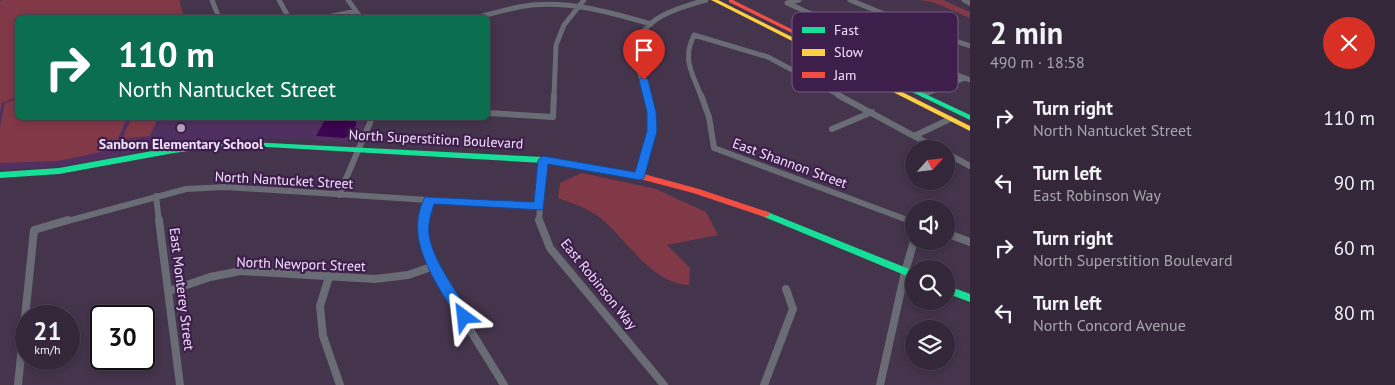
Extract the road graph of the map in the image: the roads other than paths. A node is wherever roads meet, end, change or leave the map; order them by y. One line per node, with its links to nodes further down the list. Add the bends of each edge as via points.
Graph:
1 (212, 0): 14 (street)
2 (279, 0): 15 (street)
3 (348, 0): 11 (street)
4 (584, 0): 10 (street)
5 (706, 0): 19 (street, via 670,12)
6 (714, 0): 21 (street)
7 (730, 0): 20 (street)
8 (799, 0): 12 (street, via 786,4)
9 (850, 0): 13 (street)
10 (580, 6): 18 (street, via 532,5); 19 (street); 31 (street, via 564,25 556,45 553,117)
11 (356, 11): 16 (street); 17 (street)
12 (804, 12)
13 (879, 12)
14 (218, 15)
15 (287, 15)
16 (337, 15)
17 (359, 15)
18 (488, 15)
19 (651, 24): 44 (street, via 637,47 652,131)
20 (792, 31)
21 (792, 39)
22 (958, 42): 23 (street)
23 (970, 46)
24 (792, 70): 49 (street, East Shannon Street, via 768,57 694,34 686,58 709,117 714,148)
25 (834, 92): 30 (street, East Shannon Street)
26 (896, 92): 33 (street)
27 (917, 92): 29 (street)
28 (931, 92): 29 (street)
29 (923, 95): 32 (street)
30 (872, 112): 35 (street); 37 (street)
31 (490, 113)
32 (970, 118)
33 (950, 119): 36 (street); 37 (street)
34 (371, 120): 39 (street)
35 (832, 129)
36 (970, 129)
37 (914, 136): 38 (street)
38 (921, 140)
39 (359, 149): 41 (street, North Superstition Boulevard); 43 (street, North Superstition Boulevard, via 219,144 57,172); 45 (street)
40 (955, 158): 42 (street)
41 (543, 160): 44 (street, North Superstition Boulevard); 48 (street, East Robinson Way)
42 (970, 166)
43 (0, 175)
44 (640, 176): 53 (street, North Superstition Boulevard, via 770,216)
45 (339, 195): 46 (street, North Nantucket Street, via 225,187 186,189); 47 (street, North Nantucket Street)
46 (156, 196): 57 (street, East Monterey Street); 60 (street, North Nantucket Street, via 34,230)
47 (429, 200): 48 (street, North Nantucket Street); 52 (street, via 422,225)
48 (539, 207): 64 (street, East Robinson Way, via 539,224 550,248)
49 (905, 219)
50 (955, 236): 51 (street)
51 (970, 242)
52 (434, 266): 54 (street, North Newport Street, via 408,275 375,279); 63 (street)
53 (905, 271)
54 (329, 277): 57 (street, North Newport Street, via 241,271); 62 (street, via 320,306 323,336)
55 (905, 288): 66 (street)
56 (786, 290): 65 (street, via 793,309)
57 (169, 291): 61 (street, East Monterey Street)
58 (955, 292): 59 (street)
59 (970, 298)
60 (18, 385)
61 (180, 385)
62 (340, 385)
63 (504, 385)
64 (664, 385)
65 (764, 385)
66 (880, 385)

